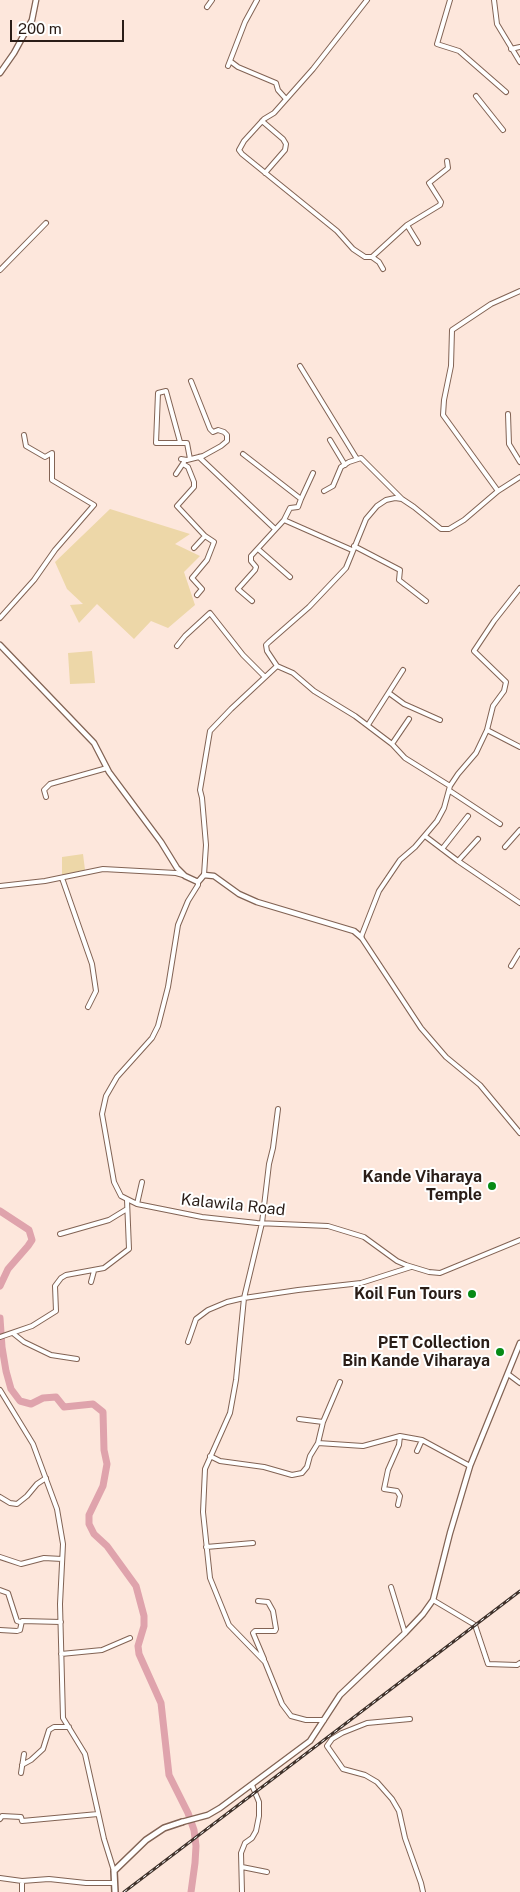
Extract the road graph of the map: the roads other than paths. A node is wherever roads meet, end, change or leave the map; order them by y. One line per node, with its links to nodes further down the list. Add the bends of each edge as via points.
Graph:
1 (36, 0): 13 (street, via 32,20)
2 (212, 0): 7 (street)
3 (257, 0): 10 (street)
4 (367, 0): 16 (street)
5 (450, 0): 14 (street, via 437,44 458,50)
6 (494, 0): 9 (street, via 497,24)
7 (207, 7)
8 (520, 47): 9 (street)
9 (511, 49): 11 (street)
10 (230, 61): 12 (street); 16 (street, via 276,84)
11 (520, 62)
12 (228, 66)
13 (0, 73)
14 (506, 92)
15 (476, 96): 18 (street)
16 (286, 99): 17 (street)
17 (262, 121): 20 (street, via 286,144 285,150); 20 (street, via 239,150)
18 (503, 130)
19 (447, 161): 22 (street, via 448,168 429,183 440,205)
20 (266, 173): 24 (street, via 337,231 353,249 365,257)
21 (46, 223): 26 (street)
22 (407, 225): 23 (street); 24 (street)
23 (418, 243)
24 (372, 256): 25 (street)
25 (383, 269)
26 (0, 270)
27 (520, 291): 45 (street, via 491,304 452,330 451,366 444,400 443,415)
28 (300, 366): 37 (street)
29 (191, 380): 35 (street, via 210,429 227,435 227,441 221,446)
30 (508, 414): 39 (street, via 509,444)
31 (24, 435): 59 (street, via 26,446 45,457 52,453 52,480 94,505)
32 (330, 440): 40 (street)
33 (180, 442): 33 (street, via 156,443 158,393 166,392); 36 (street, via 187,443)
34 (243, 454): 46 (street)
35 (199, 457): 36 (street); 49 (street)
36 (190, 459): 38 (street)
37 (357, 460): 40 (street); 47 (street, via 364,460)
38 (183, 461): 42 (street); 50 (street, via 194,487 178,506)
39 (520, 462)
40 (345, 465): 44 (street, via 333,486)
41 (313, 473): 46 (street)
42 (176, 474)
43 (520, 477): 45 (street)
44 (324, 491)
45 (498, 491): 47 (street, via 464,520 444,530)
46 (302, 499): 48 (street, via 298,507 290,508)
47 (402, 500): 52 (street, via 386,500 377,506 366,519)
48 (284, 520): 49 (street); 52 (street)
49 (275, 528): 53 (street)
50 (205, 536): 51 (street); 56 (street, via 214,542 207,560 192,578 202,588)
51 (194, 548)
52 (353, 548): 58 (street, via 400,570 399,580); 62 (street, via 346,568 266,645)
53 (258, 549): 54 (street); 57 (street, via 250,559 255,570 238,589)
54 (290, 577)
55 (520, 588): 69 (street, via 475,648 476,654 506,682 493,706)
56 (197, 595)
57 (252, 601)
58 (426, 601)
59 (0, 618)
60 (0, 645): 72 (street, via 94,743)
61 (177, 646): 64 (street, via 210,613)
62 (277, 666): 64 (street); 68 (street, via 293,673 314,691)
63 (403, 670): 65 (street)
64 (265, 677): 83 (street, via 210,731 200,790 206,845)
65 (389, 693): 67 (street, via 404,704); 68 (street)
66 (409, 719): 70 (street)
67 (440, 720)
68 (368, 725): 70 (street)
69 (487, 730): 71 (street); 73 (street, via 476,753)
70 (392, 744): 73 (street, via 405,758)
71 (520, 747)
72 (107, 768): 74 (street, via 50,784 44,790); 84 (street)
73 (450, 789): 76 (street); 78 (street, via 441,814)
74 (46, 797)
75 (468, 816): 81 (street)
76 (500, 824)
77 (520, 830): 80 (street)
78 (425, 836): 81 (street); 89 (street, via 400,860 379,892)
79 (478, 839): 82 (street)
80 (505, 847)
81 (442, 849): 82 (street)
82 (458, 861): 88 (street)
83 (204, 875): 86 (street); 89 (street, via 214,876 257,902 354,930)
84 (185, 876): 85 (street, via 176,872 103,869); 86 (street)
85 (62, 878): 87 (street); 92 (street, via 92,964 96,991)
86 (198, 882): 96 (street, via 178,926 158,1026 106,1096 102,1114 104,1136 114,1182 121,1196)
87 (0, 886)
88 (520, 903)
89 (362, 936): 94 (street, via 421,1028 446,1057 480,1086)
90 (520, 951): 91 (street)
91 (511, 966)
92 (88, 1007)
93 (278, 1109): 99 (street)
94 (520, 1133)
95 (142, 1182): 97 (street)
96 (127, 1200): 97 (street, Kalawila Road); 98 (street)
97 (137, 1204): 99 (street, Kalawila Road, via 202,1218)
98 (127, 1209): 100 (street, via 108,1220); 103 (street, via 129,1248 104,1268)
99 (262, 1223): 102 (street, Kalawila Road, via 328,1226 364,1237 397,1261); 105 (street)
100 (60, 1234)
101 (520, 1240): 102 (street, Kalawila Road, via 440,1272)
102 (413, 1267): 105 (street, via 361,1283)
103 (94, 1270): 104 (street); 106 (street, via 61,1278 55,1286 56,1311)
104 (90, 1282)
105 (244, 1298): 108 (street, via 208,1310 196,1319); 121 (street, via 230,1413)
106 (13, 1334): 107 (street); 110 (street, via 50,1355)
107 (0, 1337)
108 (188, 1342)
109 (520, 1343): 111 (street)
110 (77, 1359)
111 (508, 1374): 113 (street); 122 (street)
112 (340, 1382): 116 (street)
113 (520, 1383)
114 (0, 1390): 123 (street, via 32,1444)
115 (299, 1419): 116 (street)
116 (323, 1422): 119 (street)
117 (400, 1436): 118 (street); 119 (street, via 363,1446); 125 (street, via 384,1489 397,1491 400,1496)
118 (422, 1440): 120 (street); 122 (street)
119 (318, 1443): 121 (street, via 307,1468 292,1475 264,1467 220,1461)
120 (417, 1451)
121 (210, 1456): 127 (street, via 204,1469)
122 (470, 1466): 133 (street)
123 (46, 1478): 124 (street, via 17,1504); 129 (street, via 57,1509 63,1544)
124 (0, 1497)
125 (398, 1505)
126 (254, 1543): 127 (street)
127 (206, 1547): 140 (street, via 210,1578 230,1625)
128 (0, 1557): 129 (street, via 21,1564 44,1558)
129 (62, 1560): 135 (street)
130 (391, 1588): 137 (street)
131 (0, 1590): 134 (street, via 8,1593)
132 (258, 1600): 140 (street, via 268,1602 276,1628 275,1631 253,1633)
133 (433, 1600): 137 (street); 141 (street, via 475,1625 488,1664)
134 (20, 1622): 135 (street); 136 (street, via 17,1632)
135 (60, 1622): 139 (street)
136 (0, 1630)
137 (405, 1633): 142 (street, via 340,1695)
138 (130, 1638): 139 (street, via 102,1650)
139 (61, 1654): 144 (street, via 64,1718)
140 (265, 1662): 142 (street, via 282,1704 291,1716)
141 (520, 1663)
142 (324, 1720): 148 (street, via 310,1741)
143 (410, 1720): 161 (street, via 367,1724 342,1733 327,1746 343,1769 365,1774 377,1782 396,1805)
144 (69, 1727): 146 (street, via 50,1730 43,1749); 149 (street, via 85,1754)
145 (24, 1754): 146 (street)
146 (22, 1765): 147 (street)
147 (21, 1773)
148 (252, 1785): 151 (street, via 208,1815); 152 (street, via 260,1802 259,1816 256,1831 241,1853)
149 (98, 1814): 150 (street, via 22,1821 21,1817); 153 (street)
150 (0, 1818)
151 (182, 1822): 153 (main road, via 164,1828 146,1840)
152 (242, 1867): 154 (street); 160 (street)
153 (114, 1870): 157 (main road)
154 (267, 1872)
155 (0, 1878): 156 (street)
156 (22, 1881): 157 (street, via 49,1879); 158 (street)
157 (114, 1883): 159 (main road)
158 (22, 1892)
159 (115, 1892)
160 (242, 1892)
161 (423, 1892)

